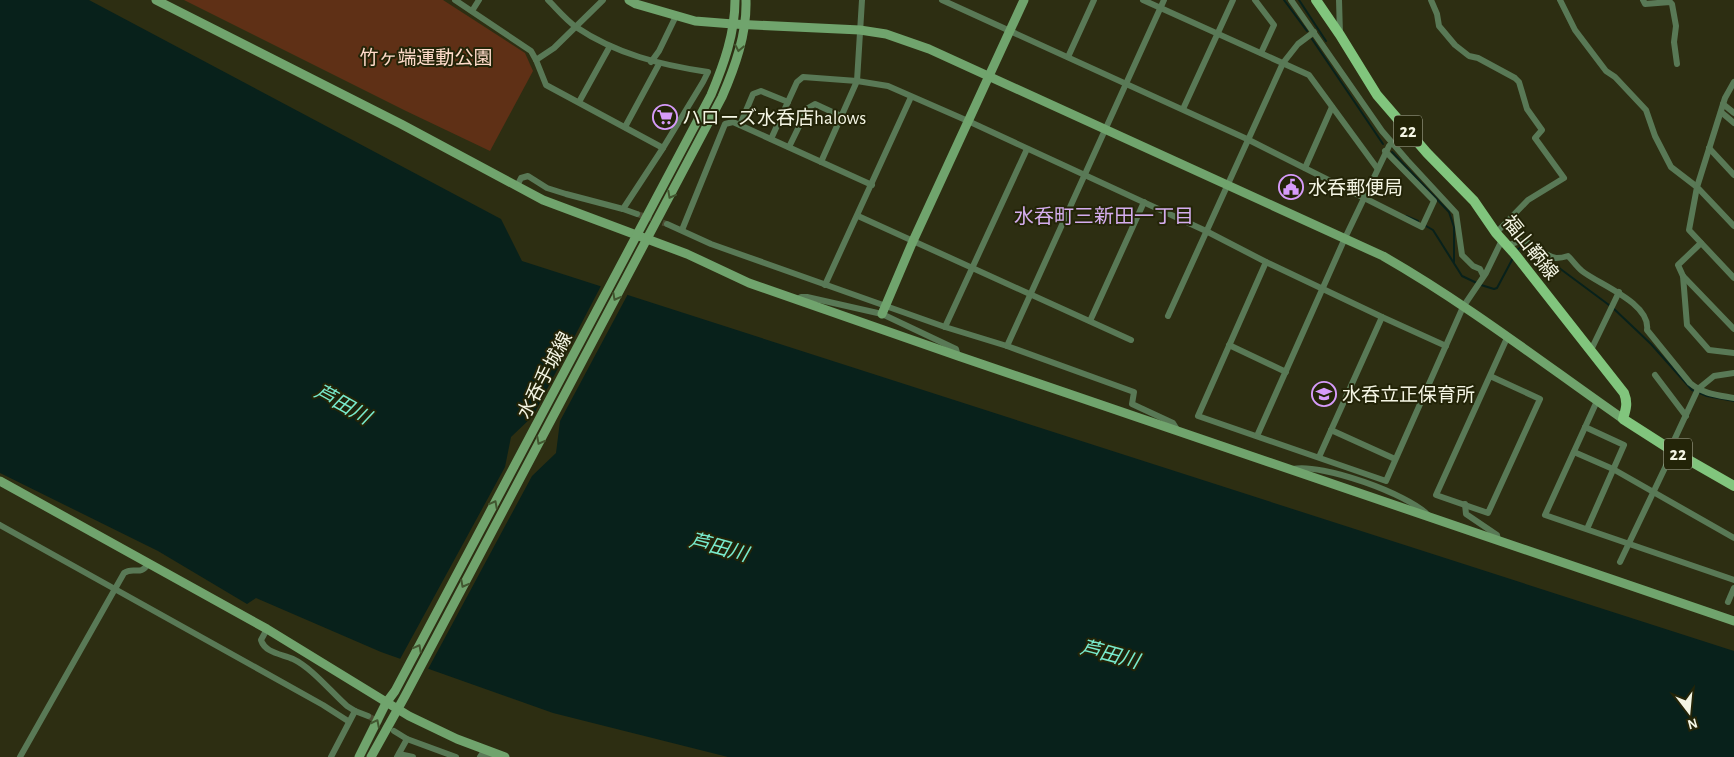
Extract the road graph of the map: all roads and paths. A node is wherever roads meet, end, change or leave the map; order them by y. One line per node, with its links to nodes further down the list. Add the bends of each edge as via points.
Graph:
1 (156, 0): 76 (street)
2 (455, 0): 25 (street)
3 (479, 0): 25 (street)
4 (548, 0): 29 (street)
5 (603, 0): 29 (street)
6 (629, 0): 26 (street)
7 (735, 0): 27 (street, 水呑手城線)
8 (746, 0): 28 (street, 水呑手城線)
9 (862, 0): 30 (street)
10 (942, 0): 23 (street)
11 (1024, 0): 31 (street)
12 (1094, 0): 37 (street)
13 (1143, 0): 24 (street)
14 (1164, 0): 24 (street)
15 (1233, 0): 33 (street)
16 (1255, 0): 36 (street, via 1274,25)
17 (1291, 0): 32 (street)
18 (1316, 0): 34 (main road, 福山鞆線 / 22)
19 (1339, 0): 34 (street)
20 (1431, 0): 92 (street, via 1438,26 1455,45 1469,56 1519,82 1526,109 1542,130 1535,138 1564,178 1528,200)
21 (1560, 0): 77 (street, via 1575,30 1606,71 1646,110 1671,167)
22 (1643, 0): 41 (street, via 1645,4 1672,4)
23 (952, 2): 31 (street)
24 (1161, 8): 33 (street); 45 (street)
25 (472, 11): 38 (street, via 531,51)
26 (676, 16): 27 (street); 39 (street)
27 (733, 24): 28 (street); 87 (street, 水呑手城線, via 724,63 711,94)
28 (744, 24): 30 (street); 89 (street, 水呑手城線, one-way to 89, via 738,57 722,97)
29 (575, 26): 35 (street); 38 (street, via 554,48)
30 (860, 30): 42 (street, via 886,34 929,48); 43 (street)
31 (1010, 31): 37 (street); 42 (street)
32 (1314, 32): 40 (street, via 1298,44); 60 (street)
33 (1218, 34): 36 (street); 51 (street)
34 (1340, 34): 92 (main road, 福山鞆線 / 22, via 1377,95 1474,201)
35 (610, 46): 39 (street); 47 (street)
36 (1261, 53): 40 (street)
37 (1068, 57): 45 (street)
38 (536, 60): 47 (street, via 546,85)
39 (655, 63): 58 (street); 64 (street, via 708,72)
40 (1283, 63): 50 (street, via 1309,75); 62 (street)
41 (1677, 64)
42 (990, 77): 55 (street); 59 (street)
43 (857, 80): 46 (street, via 888,86); 48 (street, via 802,77); 54 (street)
44 (1734, 82): 49 (street)
45 (1126, 83): 51 (street); 59 (street)
46 (911, 97): 55 (street); 75 (street)
47 (579, 102): 58 (street)
48 (788, 102): 57 (street, via 761,91 753,94); 61 (street)
49 (1723, 104): 52 (street); 53 (street)
50 (1332, 107): 70 (street); 71 (street)
51 (1183, 109): 62 (street)
52 (1721, 112): 56 (street); 65 (street)
53 (1734, 113)
54 (841, 116): 63 (street, via 815,104 808,108); 69 (street)
55 (968, 121): 66 (street); 90 (street)
56 (1734, 123)
57 (740, 125): 61 (street); 85 (street, via 733,122 725,124)
58 (625, 127): 64 (street)
59 (1105, 129): 73 (street); 74 (street)
60 (1382, 131): 67 (street); 68 (street)
61 (771, 139): 63 (street)
62 (1247, 139): 70 (street); 74 (street)
63 (789, 147): 69 (street)
64 (663, 148): 80 (street)
65 (1709, 148): 72 (street); 77 (street)
66 (1027, 149): 73 (street); 94 (street)
67 (1387, 149): 68 (street); 71 (street); 78 (street, via 1434,201 1430,210 1422,226)
68 (1406, 160): 95 (street, via 1456,213 1462,254)
69 (821, 162): 75 (street)
70 (1305, 168): 78 (street)
71 (1377, 168): 78 (street)
72 (1734, 174)
73 (1084, 175): 79 (street); 101 (street)
74 (1227, 184): 86 (street); 88 (street)
75 (872, 185): 82 (street)
76 (518, 186): 80 (street, via 521,178 528,176 547,188); 87 (street, via 543,200)
77 (1697, 187): 84 (street); 91 (street, via 1689,230)
78 (1364, 198): 88 (street)
79 (1144, 202): 86 (street); 107 (street)
80 (623, 209): 81 (street)
81 (637, 214)
82 (858, 216): 90 (street); 98 (street)
83 (667, 224): 85 (street)
84 (1734, 226)
85 (682, 230): 98 (street, via 711,244)
86 (1206, 231): 93 (street); 105 (street)
87 (637, 235): 89 (street); 157 (street, 水呑手城線, one-way to 87)
88 (1345, 238): 99 (street); 103 (street, via 1383,256)
89 (647, 239): 102 (street); 158 (street, 水呑手城線, one-way to 158)
90 (913, 241): 94 (street); 104 (street)
91 (1701, 243): 96 (street, via 1678,265); 97 (street)
92 (1507, 245): 95 (street); 100 (street, via 1522,241 1556,258 1568,256 1581,270); 115 (main road, 福山鞆線 / 22)
93 (1266, 262): 99 (street); 112 (street)
94 (973, 268): 101 (street); 108 (street)
95 (1483, 275): 103 (street)
96 (1683, 276): 109 (street); 116 (street, via 1687,325 1709,350)
97 (1734, 278)
98 (826, 285): 104 (street)
99 (1323, 288): 106 (street); 118 (street)
100 (1619, 292): 115 (street); 122 (street, via 1642,315 1648,324 1647,330)
101 (1030, 294): 107 (street); 113 (street)
102 (796, 300): 104 (street, via 807,297); 117 (street)
103 (1464, 307): 110 (street); 114 (street)
104 (884, 310): 108 (street); 117 (street, via 956,349)
105 (1168, 316)
106 (1382, 317): 114 (street); 129 (street)
107 (1090, 321): 111 (street)
108 (946, 328): 113 (street)
109 (1734, 329)
110 (1507, 338): 121 (street); 124 (street)
111 (1131, 340)
112 (1229, 345): 118 (street); 130 (street, via 1198,416)
113 (1007, 346): 128 (street, via 1134,392 1132,404 1173,423)
114 (1446, 346): 134 (street)
115 (1591, 350): 126 (main road, 福山鞆線 / 22, via 1624,393 1627,406)
116 (1734, 353)
117 (958, 356): 128 (street)
118 (1286, 372): 130 (street)
119 (1734, 374): 122 (street, via 1714,376)
120 (1655, 375): 125 (street)
121 (1490, 376): 142 (street, via 1436,495); 142 (street, via 1540,399 1488,512)
122 (1697, 391): 123 (street); 125 (street)
123 (1734, 398)
124 (1597, 401): 126 (street); 127 (street)
125 (1686, 416): 131 (street)
126 (1623, 419): 131 (main road, 22)
127 (1585, 427): 132 (street); 136 (street, via 1624,445)
128 (1178, 430): 135 (street)
129 (1331, 430): 133 (street); 134 (street)
130 (1256, 436): 133 (street)
131 (1671, 450): 139 (main road, 22); 141 (street)
132 (1574, 452): 136 (street); 145 (street, via 1545,515)
133 (1319, 457): 138 (street)
134 (1395, 459): 138 (street)
135 (1293, 470): 140 (street, via 1304,468); 143 (street)
136 (1613, 470): 141 (street); 145 (street)
137 (0, 481): 150 (street)
138 (1386, 481): 140 (street)
139 (1734, 486)
140 (1382, 488): 143 (street, via 1422,509)
141 (1653, 492): 146 (street); 148 (street)
142 (1465, 504): 147 (street, via 1466,514 1497,535)
143 (1428, 516): 147 (street)
144 (0, 525): 153 (street)
145 (1587, 529): 148 (street)
146 (1734, 538)
147 (1498, 540): 155 (street)
148 (1628, 544): 149 (street); 151 (street)
149 (1620, 562)
150 (148, 563): 153 (street, via 140,572 126,571); 156 (street)
151 (1734, 580)
152 (1734, 588): 154 (street)
153 (115, 590): 161 (street); 165 (street)
154 (1728, 602)
155 (1734, 621)
156 (267, 629): 157 (street); 159 (street, via 261,640 263,646 296,660)
157 (386, 703): 158 (street); 167 (street, 水呑手城線, one-way to 157)
158 (397, 708): 168 (street, 水呑手城線); 173 (street, via 435,730)
159 (355, 711): 160 (street); 161 (street)
160 (368, 716)
161 (348, 721): 166 (street)
162 (394, 731): 163 (street)
163 (407, 739): 164 (street); 170 (street)
164 (398, 756): 169 (street)
165 (20, 757)
166 (331, 757)
167 (359, 757)
168 (371, 757)
169 (412, 757)
170 (456, 757)
171 (480, 757): 172 (street, via 482,754)
172 (493, 757)
173 (505, 757)

